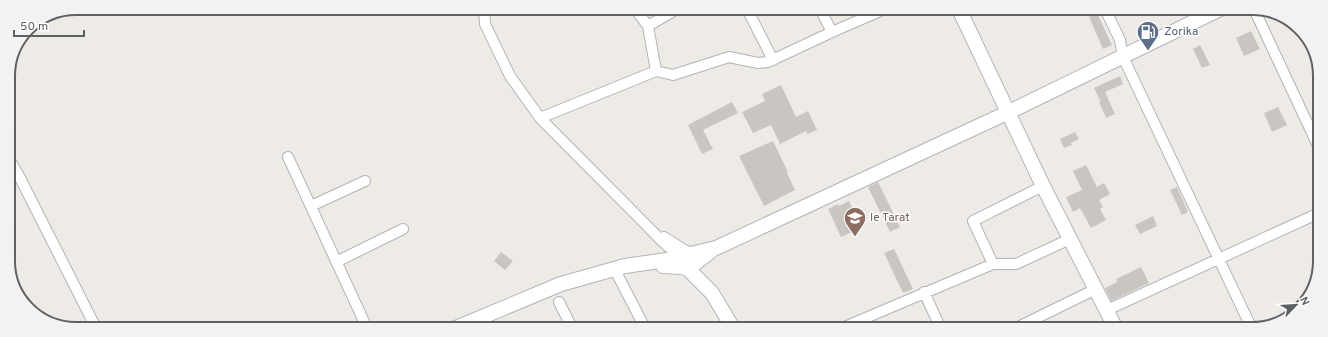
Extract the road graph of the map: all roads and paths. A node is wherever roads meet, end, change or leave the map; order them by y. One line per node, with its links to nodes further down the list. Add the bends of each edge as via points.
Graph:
1 (485, 15): 17 (street, via 485,24 510,76)
2 (640, 15): 11 (street)
3 (667, 15): 11 (street)
4 (750, 15): 14 (street)
5 (823, 15): 12 (street)
6 (871, 15): 12 (street)
7 (962, 15): 16 (main road)
8 (1108, 15): 13 (street, via 1120,40)
9 (1208, 15): 13 (main road)
10 (1257, 15): 18 (street)
11 (648, 26): 15 (street)
12 (832, 32): 14 (street)
13 (1123, 57): 16 (main road); 27 (street)
14 (773, 60): 15 (street, via 758,63 730,57 673,75)
15 (656, 71): 17 (street)
16 (1009, 112): 22 (main road); 28 (main road)
17 (540, 118): 28 (street, via 654,232 666,238)
18 (1313, 135)
19 (288, 157): 23 (street)
20 (15, 169): 36 (street)
21 (365, 181): 23 (street)
22 (1043, 186): 26 (main road); 30 (street, via 973,221)
23 (311, 206): 29 (street)
24 (1313, 216): 27 (street)
25 (403, 229): 29 (street)
26 (1070, 239): 30 (street, via 1016,264); 32 (main road)
27 (1219, 260): 35 (street); 46 (street)
28 (687, 261): 31 (main road); 41 (main road, via 712,293)
29 (336, 262): 37 (street)
30 (992, 264): 33 (street)
31 (620, 268): 38 (main road, via 561,284); 40 (street)
32 (1096, 289): 35 (main road); 44 (street)
33 (924, 292): 42 (street); 43 (street)
34 (560, 302): 39 (street)
35 (1107, 310): 45 (main road)
36 (93, 322)
37 (364, 322)
38 (470, 322)
39 (569, 322)
40 (642, 322)
41 (729, 322)
42 (856, 322)
43 (938, 322)
44 (1028, 322)
45 (1113, 322)
46 (1249, 322)

